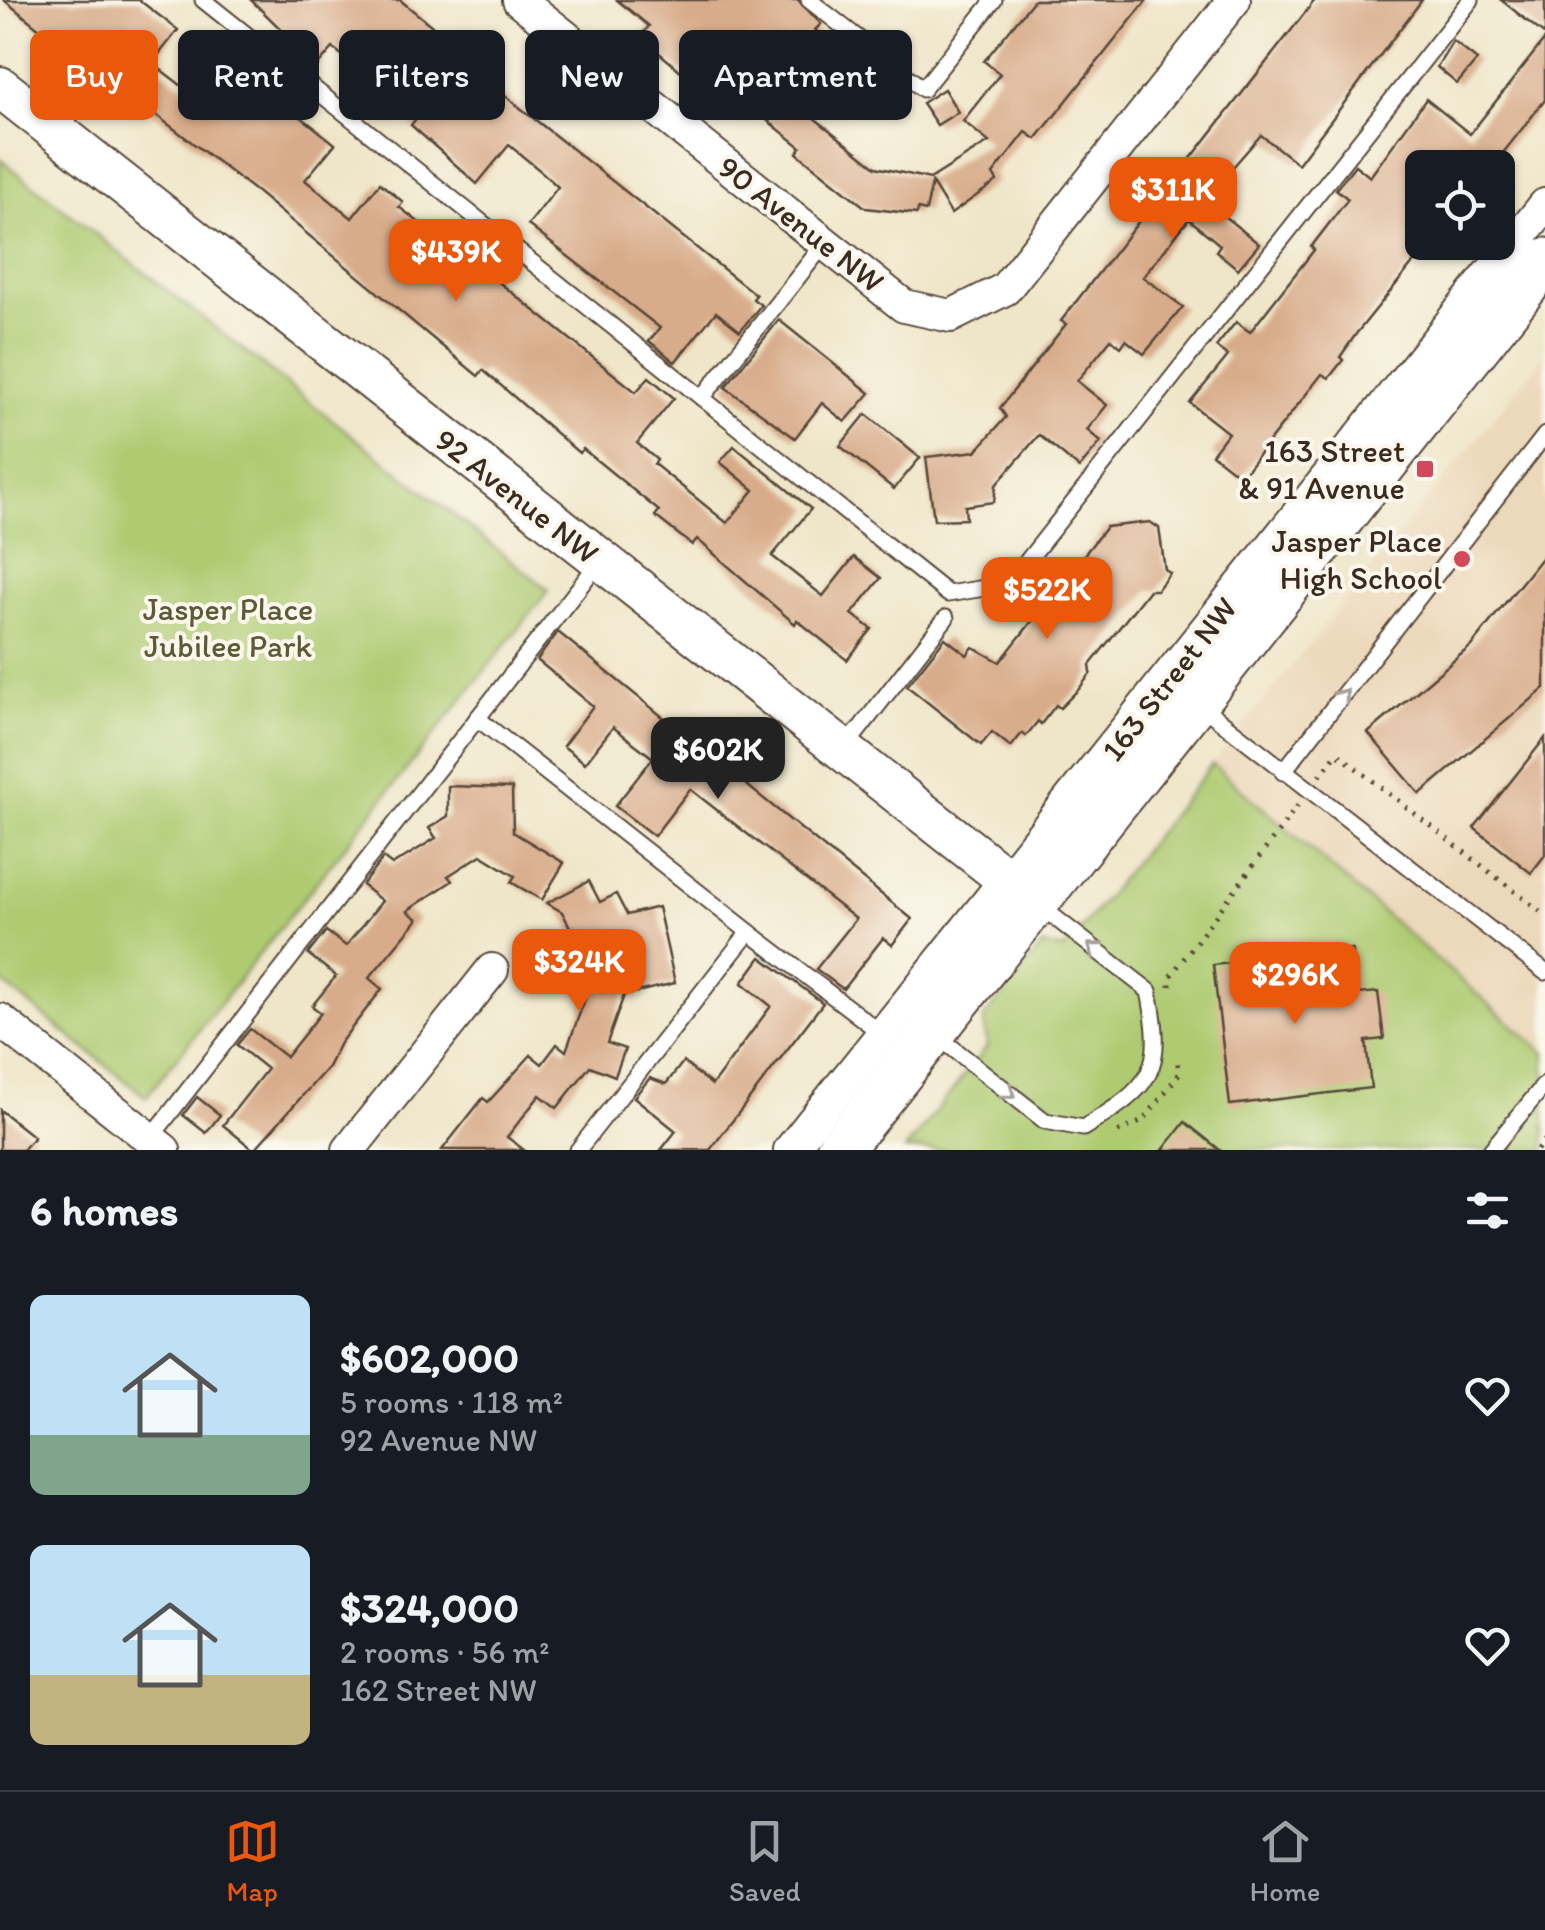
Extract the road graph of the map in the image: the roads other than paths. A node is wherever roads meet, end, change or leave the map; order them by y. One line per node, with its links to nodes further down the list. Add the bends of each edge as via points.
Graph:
1 (203, 0): 11 (lane)
2 (519, 0): 9 (street, 90 Avenue NW)
3 (809, 0): 4 (lane, via 923,89)
4 (994, 0)
5 (1234, 0): 9 (street, 90 Avenue NW, via 1006,290 951,316 904,306)
6 (1471, 0): 11 (lane, via 1010,584 948,594)
7 (0, 87): 13 (street, 92 Avenue NW)
8 (1545, 205): 19 (street, 163 Street NW)
9 (824, 243): 11 (lane)
10 (1545, 261): 15 (main road, 163 Street NW)
11 (702, 398)
12 (1545, 436): 18 (lane, one-way to 12)
13 (600, 560): 16 (lane); 17 (street, 92 Avenue NW)
14 (946, 618): 17 (lane)
15 (1195, 701): 18 (lane); 19 (main road, 163 Street NW)
16 (478, 718): 20 (lane); 27 (lane)
17 (842, 752): 19 (street, 92 Avenue NW)
18 (1283, 772): 22 (lane)
19 (1022, 892): 24 (main road, 163 Street NW); 24 (lane, one-way to 19, via 1045,1120 1083,1128 1125,1102 1154,1063 1158,1040 1148,991); 25 (street, 163 Street NW)
20 (749, 932): 25 (lane); 29 (lane)
21 (492, 970): 28 (street)
22 (1545, 972)
23 (0, 1020): 27 (street)
24 (932, 1033): 31 (main road, 163 Street NW)
25 (885, 1036): 30 (street, 163 Street NW)
26 (1545, 1084): 32 (lane)
27 (157, 1144)
28 (349, 1150)
29 (578, 1150)
30 (790, 1150)
31 (839, 1150)
32 (1491, 1150)

